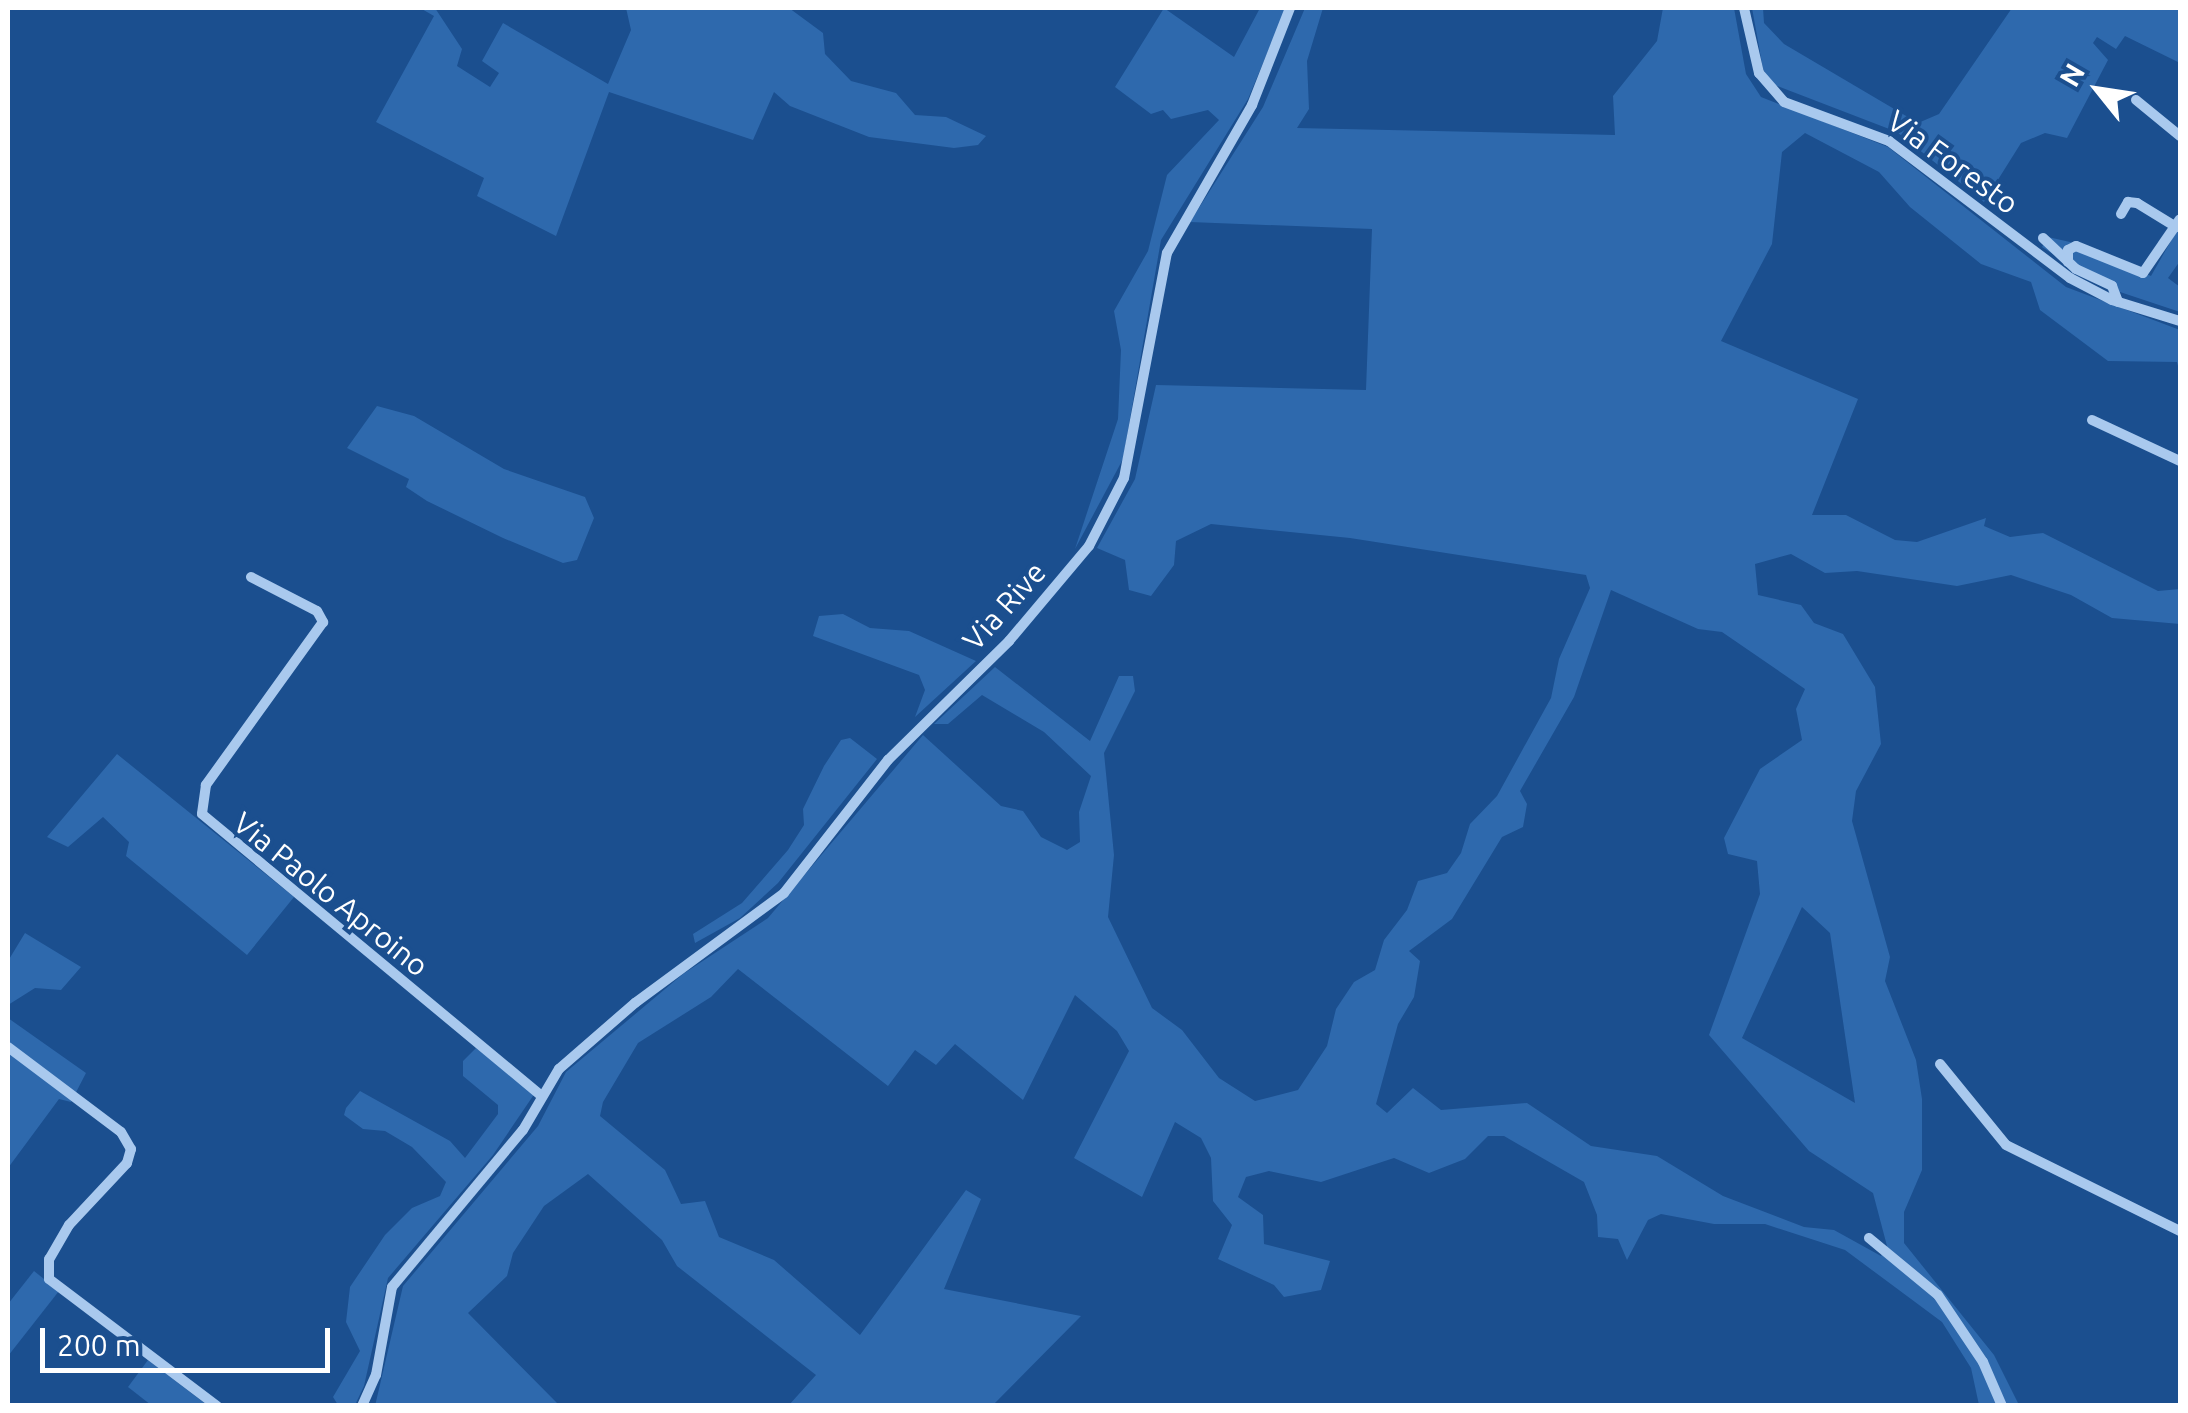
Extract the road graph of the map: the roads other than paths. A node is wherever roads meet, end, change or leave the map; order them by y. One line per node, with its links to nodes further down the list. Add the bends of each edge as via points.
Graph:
1 (1290, 8): 16 (street, Via Rive, via 1252,104 1174,236 1160,272 1124,478 1090,546 1009,641 888,760 784,893 613,1021 559,1069)
2 (1744, 8): 9 (street, Via Foresto, via 1759,73 1774,95 1889,141 2048,262)
3 (2136, 100): 4 (street)
4 (2180, 136)
5 (2121, 214): 6 (street, via 2128,202 2137,203)
6 (2178, 223): 8 (street, via 2143,273 2076,246 2068,250)
7 (2044, 238): 8 (street)
8 (2068, 262): 9 (street, via 2112,286)
9 (2118, 302): 10 (street, Via Foresto)
10 (2180, 321)
11 (2092, 420): 12 (street)
12 (2180, 461)
13 (251, 577): 16 (street, Via Paolo Aproino, via 317,611 322,622 206,785 202,814)
14 (8, 1046): 19 (street, via 121,1132 131,1150 127,1163 69,1225 49,1259 49,1278)
15 (1940, 1064): 17 (street, via 2006,1145)
16 (540, 1097): 20 (street, Via Rive, via 515,1140 392,1287 376,1375)
17 (2180, 1231)
18 (1868, 1238): 21 (street, via 1938,1295 1983,1362)
19 (217, 1406)
20 (362, 1406)
21 (2002, 1406)

